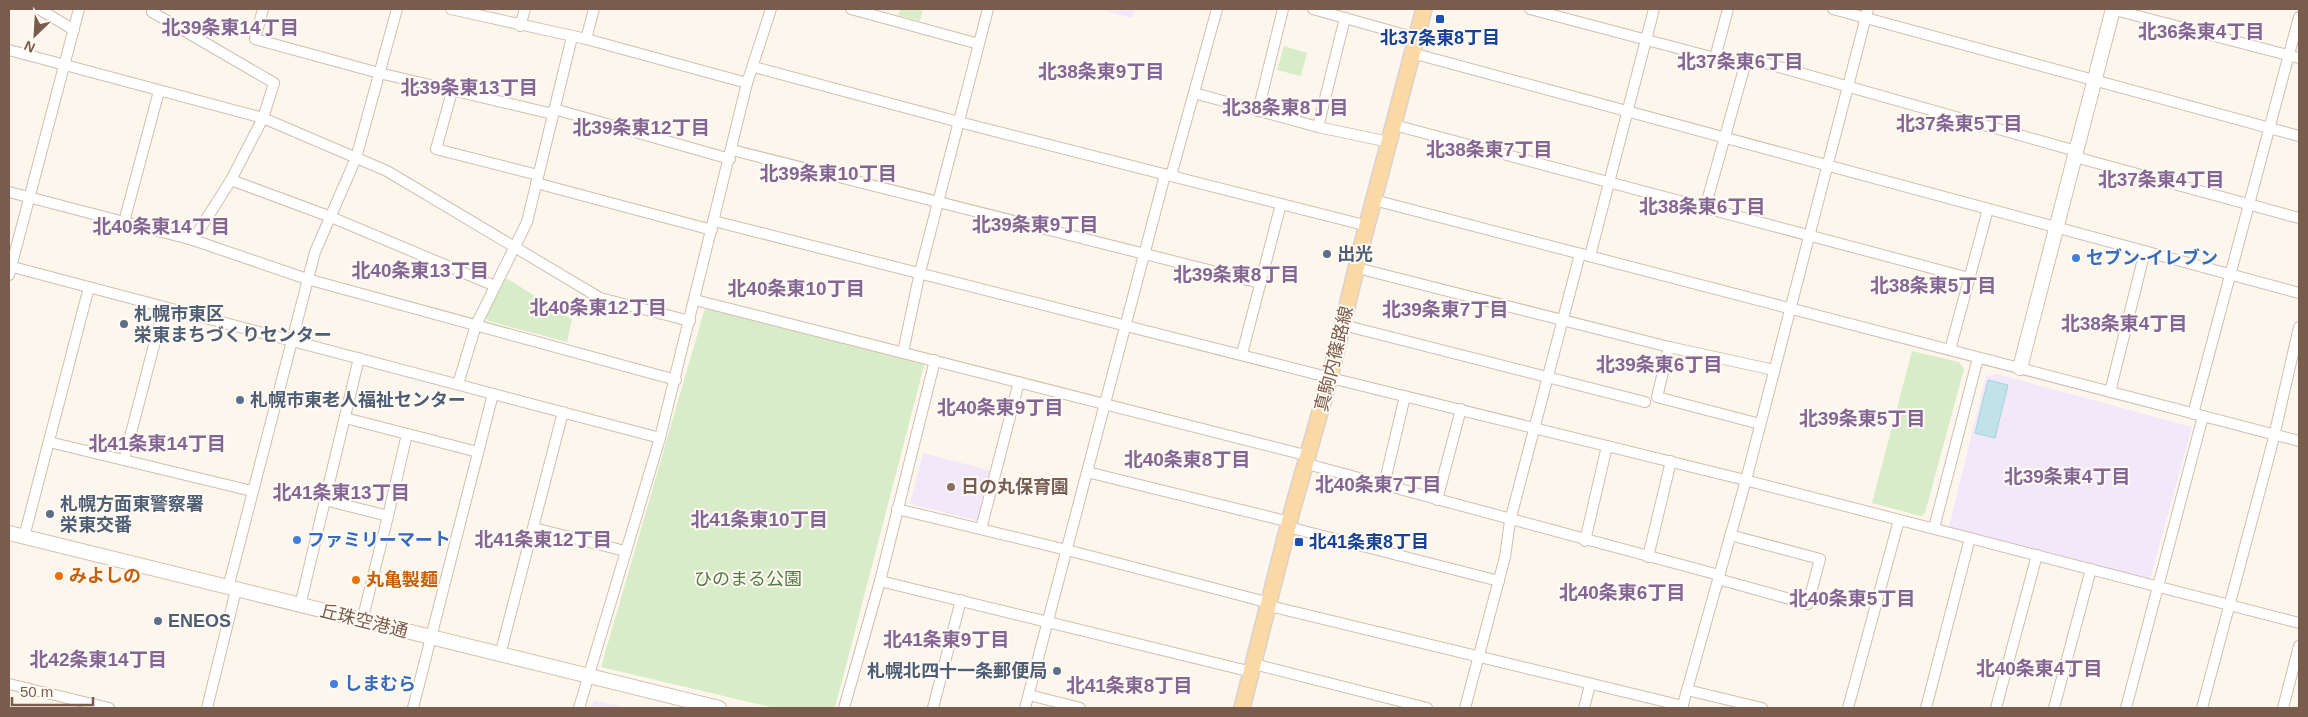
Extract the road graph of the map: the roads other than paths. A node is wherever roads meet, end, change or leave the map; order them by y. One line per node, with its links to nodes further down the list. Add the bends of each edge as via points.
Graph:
1 (39, 9): 26 (street)
2 (80, 9): 26 (street)
3 (153, 9): 49 (street, via 152,12 274,83)
4 (263, 9): 39 (street, via 255,39)
5 (397, 9): 39 (street)
6 (451, 9): 21 (street)
7 (524, 9): 25 (street)
8 (594, 9): 29 (street)
9 (771, 9): 38 (street)
10 (851, 9): 31 (street)
11 (988, 9): 31 (street)
12 (1217, 9): 45 (street)
13 (1283, 9): 48 (street)
14 (1313, 9): 24 (street)
15 (1424, 9): 28 (main road, 真駒内篠路線)
16 (1530, 9): 30 (street)
17 (1654, 9): 30 (street)
18 (1728, 9): 35 (street)
19 (1832, 9): 22 (street)
20 (2112, 9): 34 (street); 40 (main road)
21 (462, 10): 25 (street)
22 (1866, 13): 40 (street); 42 (street)
23 (2299, 17): 34 (street)
24 (1345, 18): 28 (street); 52 (street)
25 (520, 26): 27 (street)
26 (74, 30): 36 (street)
27 (572, 37): 29 (street); 47 (street)
28 (1416, 38): 33 (main road, 真駒内篠路線)
29 (586, 39): 41 (street)
30 (1646, 40): 35 (street); 46 (street)
31 (979, 44): 50 (street)
32 (9, 50): 36 (street)
33 (1412, 53): 46 (street); 51 (main road, 真駒内篠路線)
34 (2294, 57): 53 (street)
35 (1715, 58): 37 (street)
36 (64, 65): 44 (street); 66 (street)
37 (1744, 66): 42 (street, via 1747,58); 55 (street)
38 (754, 67): 41 (street); 50 (street)
39 (380, 72): 43 (street); 59 (street)
40 (2094, 80): 53 (street); 58 (main road)
41 (747, 83): 57 (street)
42 (1848, 86): 58 (street); 60 (street)
43 (453, 88): 47 (street); 62 (street, via 436,150)
44 (159, 91): 49 (street); 75 (street)
45 (1194, 93): 48 (street); 61 (street)
46 (1627, 110): 55 (street); 64 (street)
47 (554, 111): 57 (street); 62 (street)
48 (1258, 111): 52 (street)
49 (264, 118): 59 (street); 63 (street)
50 (959, 122): 61 (street); 68 (street)
51 (1394, 125): 56 (main road, 真駒内篠路線); 64 (street)
52 (1318, 127): 56 (street)
53 (2270, 128): 54 (street); 70 (street)
54 (2299, 136)
55 (1725, 137): 60 (street); 71 (street)
56 (1389, 142): 67 (main road, 真駒内篠路線)
57 (731, 154): 68 (street); 76 (street)
58 (2075, 154): 70 (street); 78 (main road)
59 (356, 158): 73 (street); 81 (street, via 387,171)
60 (1827, 164): 72 (street); 79 (street)
61 (1168, 175): 69 (street); 83 (street)
62 (537, 179): 76 (street); 81 (street, via 527,222)
63 (230, 180): 73 (street); 80 (street)
64 (1610, 182): 71 (street); 84 (street)
65 (9, 192): 66 (street)
66 (29, 197): 75 (street); 86 (street)
67 (1374, 200): 77 (main road, 真駒内篠路線); 84 (street)
68 (940, 201): 83 (street); 87 (street)
69 (1281, 204): 77 (street); 91 (street)
70 (2249, 204): 74 (street); 88 (street)
71 (1705, 208): 79 (street)
72 (1988, 209): 78 (street); 89 (street)
73 (331, 217): 90 (street); 92 (street)
74 (2299, 218)
75 (124, 222): 80 (street)
76 (713, 226): 87 (street); 95 (street)
77 (1368, 226): 85 (main road, 真駒内篠路線)
78 (2057, 228): 82 (street); 112 (main road)
79 (1808, 236): 89 (street); 97 (street)
80 (193, 240): 90 (street)
81 (515, 247): 92 (street); 99 (street, via 600,298)
82 (2145, 251): 88 (street); 119 (street)
83 (1146, 253): 91 (street); 101 (street)
84 (1585, 255): 97 (street); 98 (street)
85 (1357, 268): 98 (street); 102 (main road, 真駒内篠路線)
86 (9, 269): 93 (street)
87 (920, 272): 101 (street); 107 (street)
88 (2231, 275): 94 (street); 126 (street)
89 (1969, 278): 106 (street)
90 (307, 279): 100 (street); 104 (street)
91 (1260, 283): 108 (street)
92 (495, 286): 100 (street)
93 (89, 287): 96 (street); 134 (street)
94 (2299, 293)
95 (695, 300): 99 (street); 107 (street)
96 (164, 307): 104 (street); 137 (street)
97 (1789, 308): 106 (street); 113 (street)
98 (1562, 319): 105 (street); 115 (street)
99 (690, 322): 116 (street)
100 (476, 325): 116 (street); 118 (street)
101 (1126, 325): 108 (street); 123 (street)
102 (1343, 325): 114 (main road, 真駒内篠路線); 115 (street)
103 (2299, 327): 131 (street)
104 (291, 340): 109 (street); 143 (street)
105 (1669, 347): 113 (street); 128 (street, via 1657,397)
106 (1950, 350): 110 (street)
107 (903, 352): 111 (street)
108 (1242, 354): 114 (street)
109 (359, 358): 118 (street); 127 (street)
110 (1978, 358): 112 (street); 152 (street)
111 (935, 360): 117 (street); 146 (street)
112 (2020, 368): 119 (street)
113 (1774, 370): 128 (street)
114 (1330, 377): 121 (street); 138 (main road, 真駒内篠路線)
115 (1548, 377): 122 (street); 129 (street)
116 (676, 380): 132 (street)
117 (1019, 382): 123 (street); 153 (street)
118 (458, 384): 120 (street)
119 (2110, 392): 126 (street)
120 (494, 394): 125 (street); 136 (street)
121 (1405, 396): 124 (street); 142 (street)
122 (1645, 402)
123 (1105, 404): 138 (street); 140 (street)
124 (1461, 409): 129 (street); 145 (street)
125 (563, 412): 132 (street); 151 (street)
126 (2198, 415): 131 (street); 167 (street)
127 (345, 418): 130 (street); 144 (street)
128 (1760, 424): 141 (street)
129 (1534, 427): 135 (street); 149 (street)
130 (407, 434): 136 (street); 147 (street)
131 (2274, 435): 133 (street); 171 (street)
132 (660, 438): 160 (street)
133 (2299, 441)
134 (49, 442): 137 (street); 156 (street)
135 (1606, 446): 139 (street); 158 (street)
136 (478, 452): 176 (street)
137 (124, 460): 143 (street)
138 (1308, 460): 142 (street); 150 (main road, 真駒内篠路線)
139 (1671, 461): 141 (street); 162 (street)
140 (1088, 472): 150 (street); 159 (street)
141 (1746, 480): 148 (street); 155 (street)
142 (1384, 485): 145 (street)
143 (252, 491): 168 (street)
144 (326, 500): 147 (street); 172 (street)
145 (1437, 500): 149 (street)
146 (897, 509): 153 (street); 165 (street)
147 (388, 516): 173 (street)
148 (1899, 520): 152 (street); 201 (street)
149 (1510, 521): 158 (street); 166 (street)
150 (1289, 525): 166 (street); 170 (main road, 真駒内篠路線)
151 (534, 528): 160 (street); 178 (street)
152 (1934, 528): 157 (street)
153 (981, 529): 159 (street)
154 (9, 533): 156 (main road, 丘珠空港通)
155 (1730, 535): 164 (street); 164 (street, via 1820,559 1808,604)
156 (24, 537): 168 (main road, 丘珠空港通)
157 (1970, 538): 161 (street); 202 (street)
158 (1585, 541): 162 (street)
159 (1067, 550): 170 (street); 174 (street)
160 (625, 551): 181 (street)
161 (2037, 555): 163 (street); 203 (street)
162 (1648, 557): 164 (street)
163 (2091, 569): 167 (street); 204 (street)
164 (1718, 577): 184 (street)
165 (880, 581): 169 (street); 192 (street)
166 (1499, 581): 179 (street)
167 (2158, 586): 171 (street); 205 (street)
168 (232, 589): 172 (main road, 丘珠空港通); 188 (street)
169 (961, 600): 174 (street); 193 (street)
170 (1270, 604): 179 (street); 180 (main road, 真駒内篠路線)
171 (2229, 605): 175 (street); 206 (street)
172 (300, 606): 173 (main road, 丘珠空港通)
173 (362, 621): 176 (main road, 丘珠空港通)
174 (1048, 622): 180 (street); 185 (street)
175 (2299, 623)
176 (431, 638): 178 (main road, 丘珠空港通); 189 (street)
177 (2299, 646): 207 (street)
178 (500, 655): 181 (main road, 丘珠空港通)
179 (1478, 657): 183 (street); 198 (street)
180 (1253, 668): 196 (main road, 真駒内篠路線); 197 (street)
181 (588, 677): 190 (street); 191 (main road, 丘珠空港通)
182 (9, 684): 187 (street)
183 (1590, 685): 186 (street); 199 (street)
184 (1688, 690): 186 (street); 200 (street)
185 (1028, 695): 194 (street); 195 (street)
186 (1683, 707)
187 (109, 708)
188 (207, 708)
189 (414, 708)
190 (580, 708)
191 (719, 708)
192 (844, 708)
193 (933, 708)
194 (1025, 708)
195 (1080, 708)
196 (1242, 708)
197 (1426, 708)
198 (1465, 708)
199 (1584, 708)
200 (1762, 708)
201 (1848, 708)
202 (1926, 708)
203 (1996, 708)
204 (2054, 708)
205 (2126, 708)
206 (2202, 708)
207 (2283, 708)

